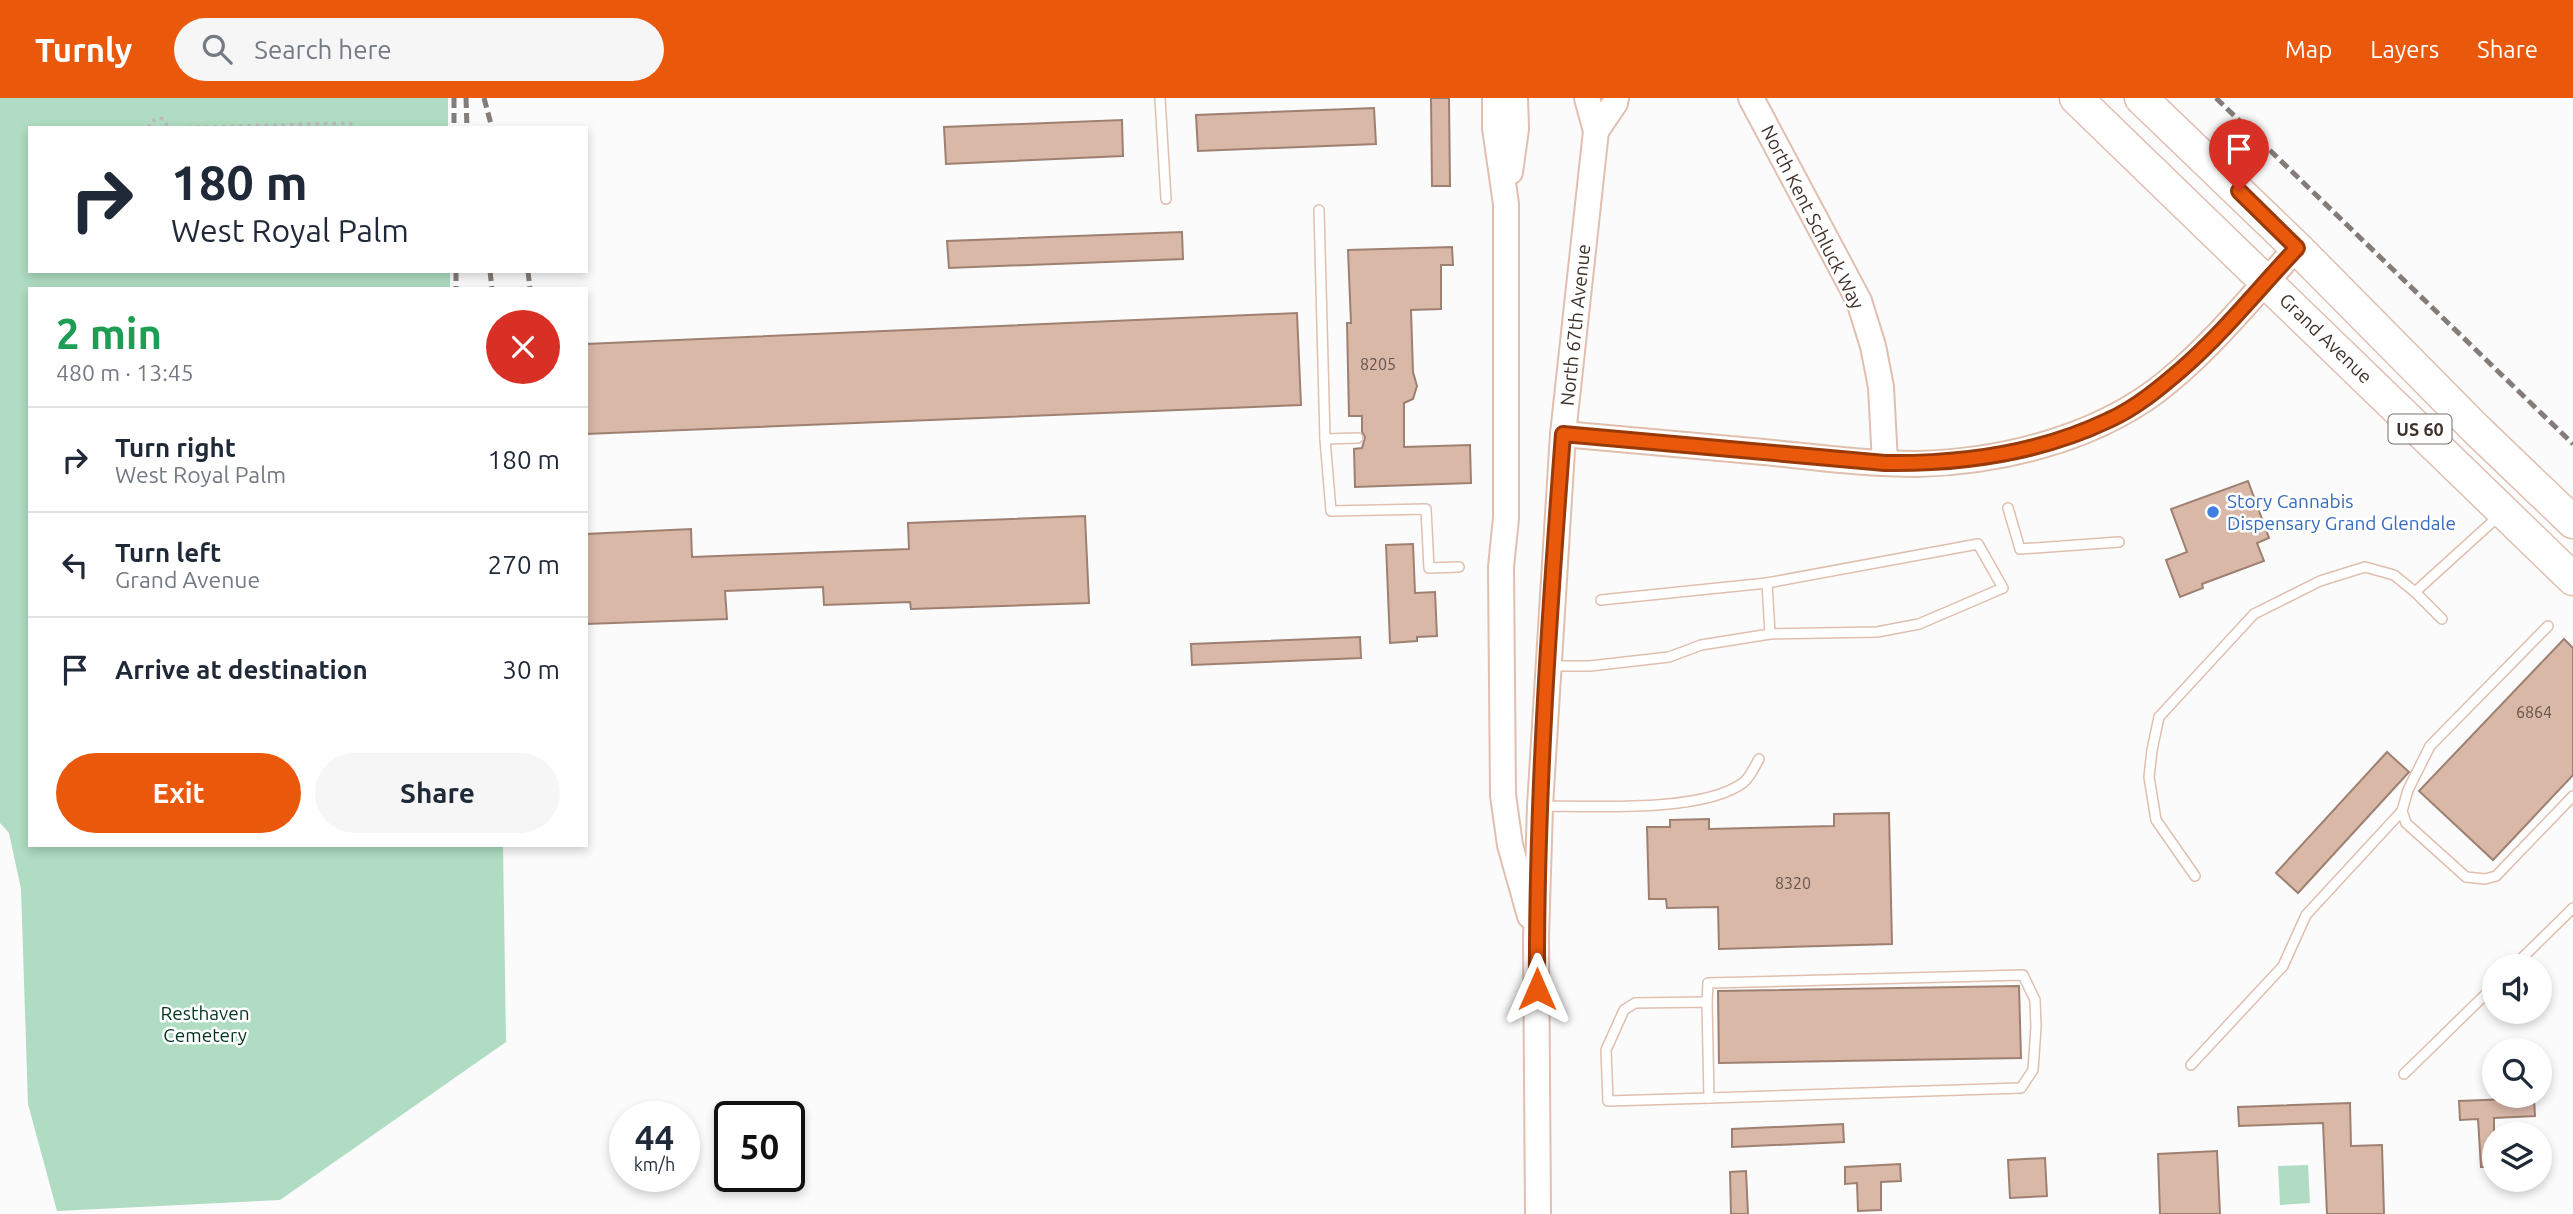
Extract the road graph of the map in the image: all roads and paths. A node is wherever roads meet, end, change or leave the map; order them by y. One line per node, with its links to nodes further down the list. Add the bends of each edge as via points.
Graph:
1 (1160, 98): 14 (lane)
2 (1495, 98): 15 (main road, North 67th Avenue)
3 (1515, 98): 15 (main road, North 67th Avenue, via 1516,129)
4 (1587, 98): 13 (main road, North 67th Avenue)
5 (1616, 98): 13 (main road, North 67th Avenue)
6 (1751, 98): 22 (main road, North Kent Schluck Way, via 1859,301 1881,387)
7 (2076, 98): 18 (highway, Grand Avenue / US 60)
8 (2141, 98): 17 (highway, US 60)
9 (149, 126): 10 (path, via 158,117)
10 (167, 126)
11 (241, 126): 12 (path)
12 (352, 126)
13 (1596, 131): 19 (main road, North 67th Avenue)
14 (1166, 199)
15 (1506, 204): 42 (main road, North 67th Avenue, via 1503,795 1510,845)
16 (1319, 210): 21 (lane)
17 (2297, 248): 18 (main road); 25 (highway, US 60)
18 (2266, 280): 22 (main road, via 2184,367 2111,420 2008,453 1956,461); 24 (highway, Grand Avenue / US 60)
19 (1563, 434): 22 (main road); 35 (main road, North 67th Avenue)
20 (1358, 438): 21 (lane)
21 (1325, 439): 27 (lane, via 1331,512 1426,509 1429,568)
22 (1885, 463)
23 (2008, 508): 26 (lane, via 2020,549)
24 (2504, 511): 28 (highway, Grand Avenue / US 60); 30 (lane)
25 (2573, 522)
26 (2119, 542)
27 (1459, 567)
28 (2573, 579)
29 (1766, 583): 31 (lane); 34 (lane); 34 (lane, via 1978,544 2003,588 1919,624 1877,632)
30 (2415, 592): 32 (lane); 40 (lane, via 2394,575 2365,567 2320,581 2255,614 2159,717 2149,777 2156,820)
31 (1601, 600)
32 (2442, 619)
33 (2548, 626): 39 (lane, via 2430,746)
34 (1770, 634): 35 (lane, via 1701,645 1670,657)
35 (1548, 666): 38 (main road, North 67th Avenue)
36 (1759, 759): 38 (lane, via 1745,781 1716,796 1643,807)
37 (2573, 796): 39 (lane, via 2496,876 2485,879 2466,877 2406,823)
38 (1540, 806): 42 (main road, North 67th Avenue)
39 (2402, 811): 46 (lane, via 2306,915 2283,966)
40 (2195, 876)
41 (2573, 908): 43 (lane)
42 (1536, 939): 49 (main road, North 67th Avenue)
43 (2526, 954)
44 (2482, 998): 47 (lane)
45 (1707, 1002): 48 (lane); 48 (lane, via 1635,1003 1624,1010 1606,1050 1608,1101); 48 (lane, via 1708,983 2023,975 2035,1000 2036,1027 2033,1070 2021,1088)
46 (2191, 1065)
47 (2404, 1074)
48 (1709, 1098)
49 (1538, 1214)

